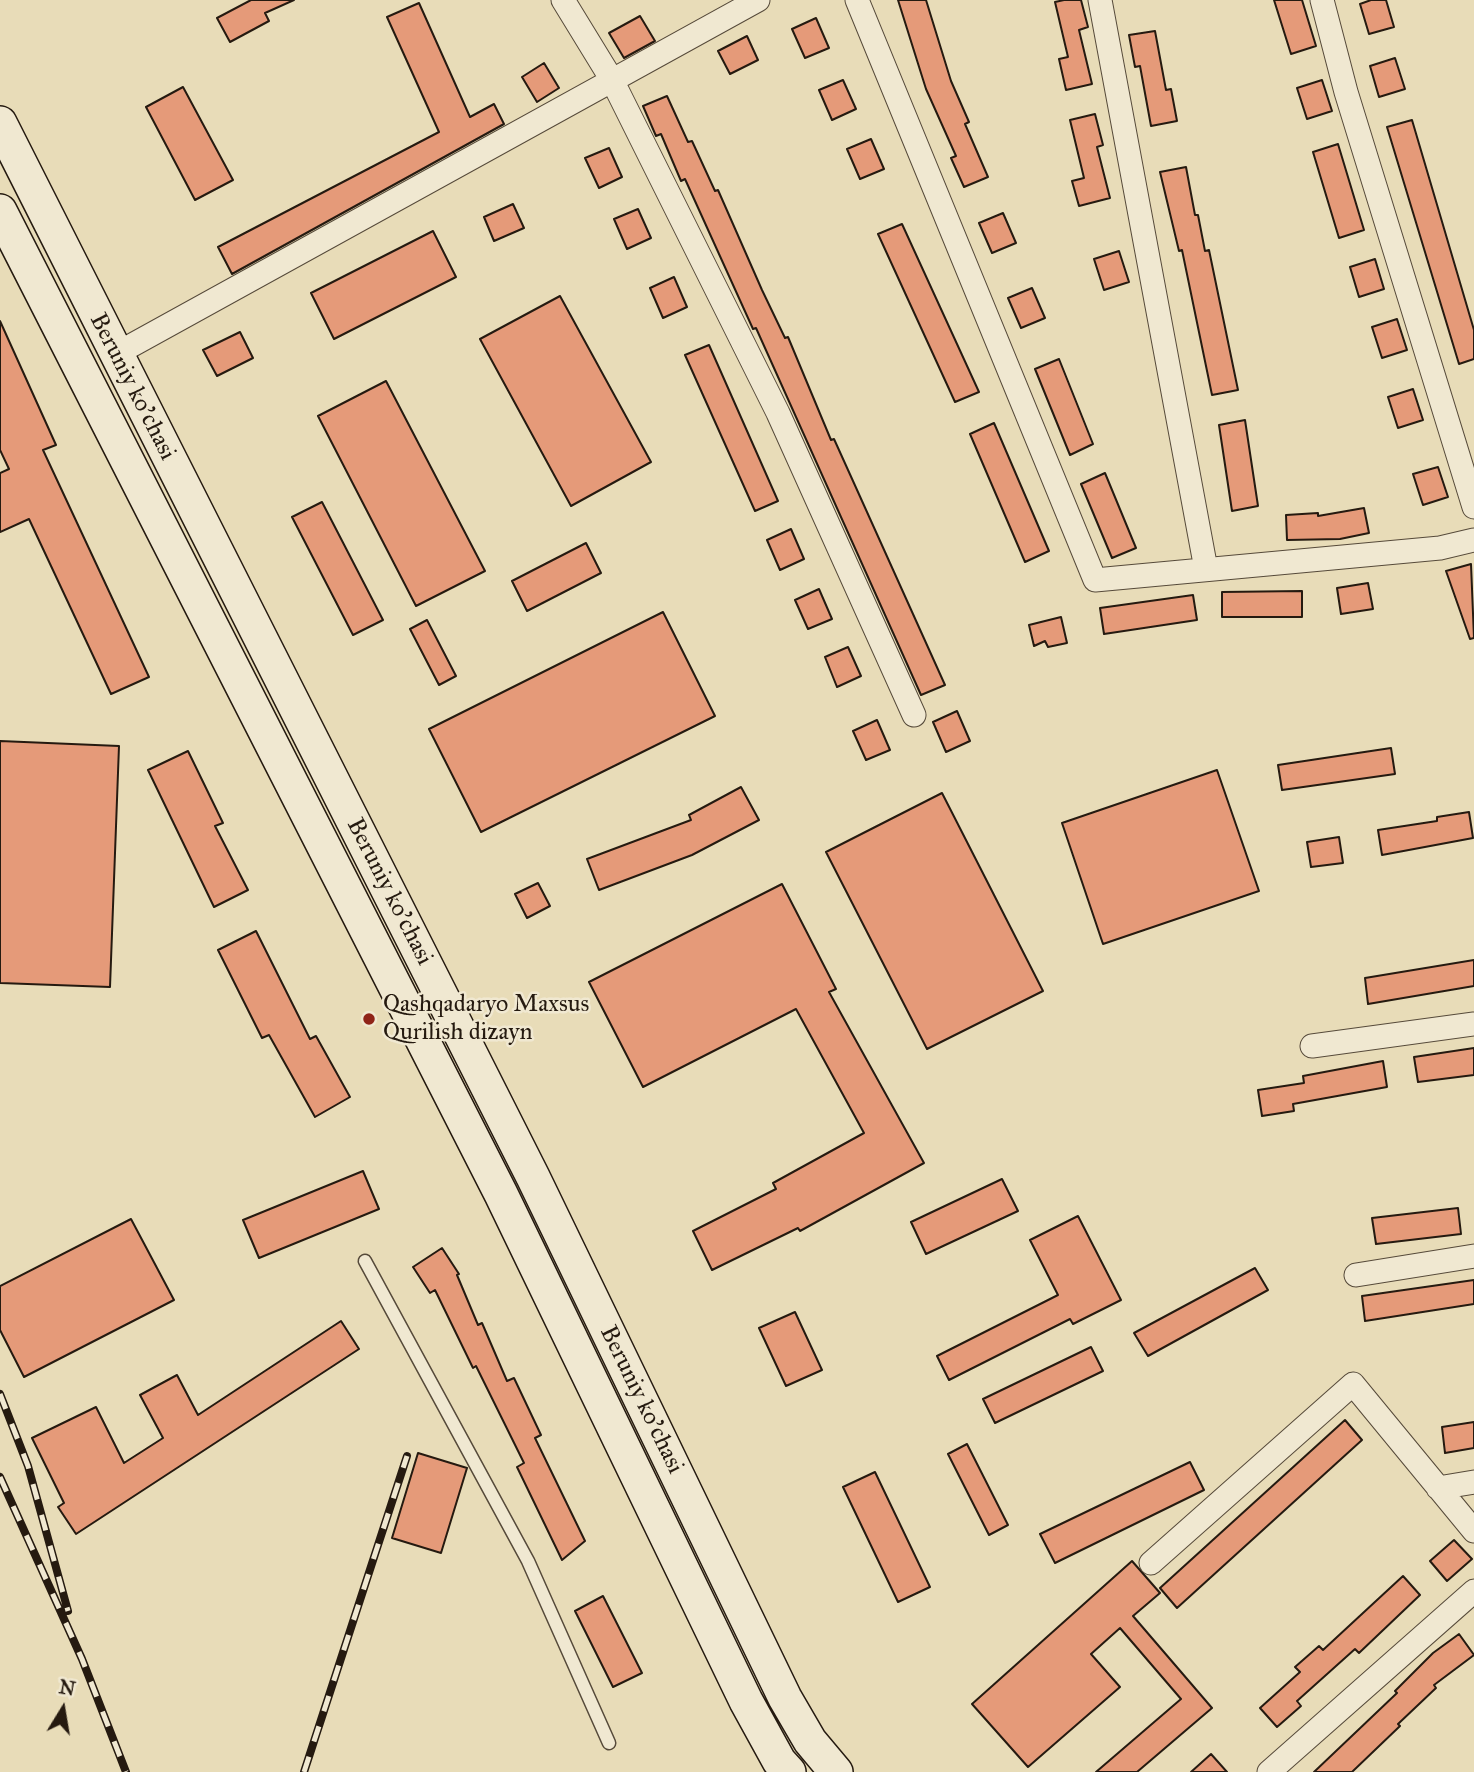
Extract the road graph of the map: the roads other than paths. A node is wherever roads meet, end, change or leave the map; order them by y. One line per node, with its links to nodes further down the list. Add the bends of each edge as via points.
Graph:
1 (563, 0): 6 (street)
2 (758, 0): 6 (street)
3 (857, 0): 12 (street, via 1095,580)
4 (1100, 0): 12 (street)
5 (1322, 0): 10 (street)
6 (612, 80): 9 (street); 13 (street, via 778,413)
7 (0, 123): 9 (main road, Beruniy ko'chasi)
8 (0, 211): 17 (main road, Beruniy ko'chasi)
9 (116, 354): 16 (main road, Beruniy ko'chasi)
10 (1474, 507)
11 (1474, 540): 12 (street, via 1440,548)
12 (1206, 569)
13 (914, 715)
14 (1474, 1024): 15 (street)
15 (1312, 1046)
16 (533, 1177): 17 (main road); 28 (main road, Beruniy ko'chasi, via 785,1698 810,1741)
17 (501, 1194): 27 (main road, Beruniy ko'chasi, via 746,1701)
18 (1474, 1256): 20 (street)
19 (365, 1261): 26 (lane, via 528,1562)
20 (1356, 1275)
21 (1474, 1482): 22 (street)
22 (1438, 1488): 23 (street); 24 (street, via 1353,1384)
23 (1474, 1531)
24 (1151, 1563)
25 (1474, 1591): 29 (street)
26 (609, 1743)
27 (789, 1772)
28 (836, 1772)
29 (1269, 1772)

